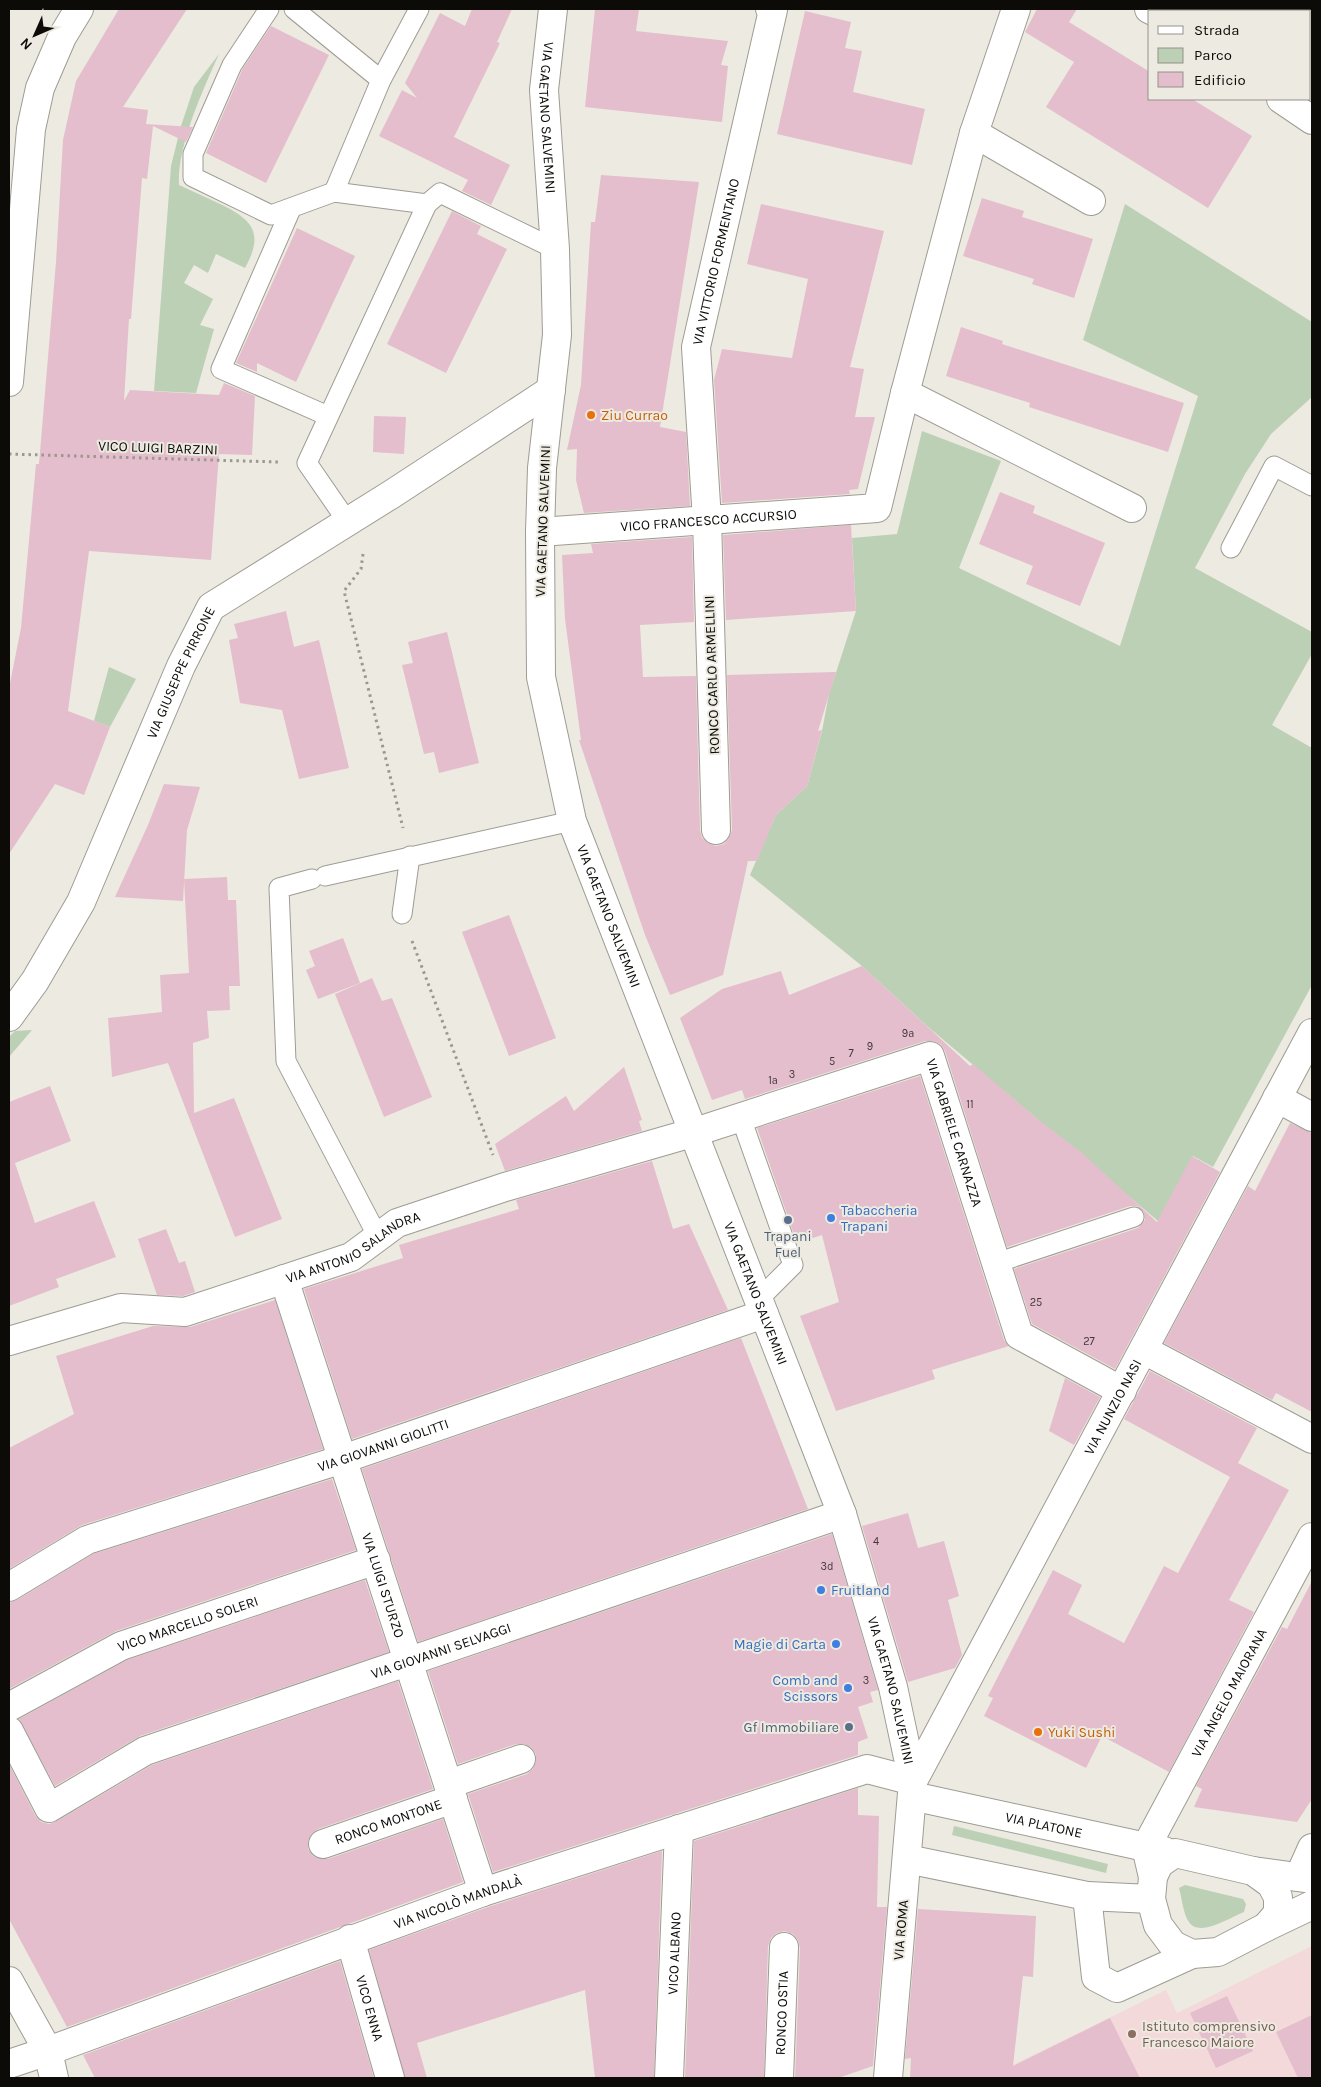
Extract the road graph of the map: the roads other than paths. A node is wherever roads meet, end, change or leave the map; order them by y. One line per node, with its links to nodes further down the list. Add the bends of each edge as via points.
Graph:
1 (80, 9): 17 (street, via 62,37 40,88 31,128)
2 (269, 9): 15 (lane, via 232,65 192,154 193,177 271,215)
3 (294, 9): 8 (lane)
4 (419, 9): 8 (lane)
5 (553, 9): 16 (street, VIA GAETANO SALVEMINI, via 544,90)
6 (772, 9): 23 (street, VIA VITTORIO FORMENTANO, via 696,347)
7 (1016, 9): 11 (street)
8 (381, 80): 12 (lane)
9 (1282, 100): 10 (street)
10 (1312, 120)
11 (974, 133): 13 (street); 19 (street)
12 (334, 192): 14 (lane); 15 (lane)
13 (1091, 201)
14 (427, 204): 16 (lane, via 440,193); 20 (lane)
15 (291, 209): 20 (lane, via 221,369)
16 (555, 249): 18 (street, VIA GAETANO SALVEMINI, via 556,335)
17 (9, 382)
18 (551, 390): 24 (street, VIA GIUSEPPE PIRRONE); 25 (street, VIA GAETANO SALVEMINI, via 542,468)
19 (905, 393): 22 (street); 23 (street, VICO FRANCESCO ACCURSIO, via 877,508)
20 (328, 416): 24 (lane, via 307,463)
21 (1312, 486): 26 (lane, via 1274,466)
22 (1132, 508)
23 (707, 520): 25 (street, VICO FRANCESCO ACCURSIO); 28 (street, RONCO CARLO ARMELLINI)
24 (347, 521): 31 (street, VIA GIUSEPPE PIRRONE, via 211,607 181,666 81,902 35,981)
25 (540, 532): 27 (street, VIA GAETANO SALVEMINI, via 541,677)
26 (1231, 548)
27 (572, 821): 29 (lane); 36 (street, VIA GAETANO SALVEMINI)
28 (716, 830)
29 (410, 856): 30 (lane); 38 (lane, via 279,888 286,1061)
30 (402, 914)
31 (9, 1016)
32 (1312, 1033): 33 (street, VIA NUNZIO NASI)
33 (1277, 1098): 34 (street); 43 (street, VIA NUNZIO NASI)
34 (1312, 1117)
35 (741, 1118): 36 (street, VIA GABRIELE CARNAZZA); 39 (street, VIA GABRIELE CARNAZZA, via 930,1056); 41 (lane, via 793,1265)
36 (695, 1132): 38 (street, VIA ANTONIO SALANDRA, via 505,1187 397,1223); 41 (street, VIA GAETANO SALVEMINI)
37 (1134, 1217): 39 (lane)
38 (378, 1237): 40 (street, VIA ANTONIO SALANDRA, via 351,1257)
39 (996, 1263): 44 (street, VIA GABRIELE CARNAZZA, via 1019,1335)
40 (284, 1279): 42 (street, VIA ANTONIO SALANDRA, via 184,1312 121,1308); 46 (street, VIA LUIGI STURZO)
41 (762, 1306): 46 (street, VIA GIOVANNI GIOLITTI); 47 (street, VIA GAETANO SALVEMINI)
42 (9, 1341)
43 (1144, 1350): 44 (street, VIA NUNZIO NASI); 45 (street)
44 (1122, 1391): 55 (street, VIA NUNZIO NASI)
45 (1312, 1439)
46 (342, 1459): 49 (street, VIA LUIGI STURZO); 50 (street, VIA GIOVANNI GIOLITTI, via 87,1540)
47 (842, 1514): 51 (street, VIA GIOVANNI SELVAGGI); 55 (street, VIA GAETANO SALVEMINI, via 893,1687)
48 (1312, 1537): 59 (street, VIA ANGELO MAIORANA)
49 (376, 1560): 51 (street, VIA LUIGI STURZO); 52 (street, VICO MARCELLO SOLERI, via 121,1646)
50 (9, 1587)
51 (408, 1661): 53 (street, VIA GIOVANNI SELVAGGI, via 145,1751 50,1808); 56 (street, VIA LUIGI STURZO)
52 (9, 1707)
53 (9, 1731)
54 (521, 1760): 56 (street, RONCO MONTONE)
55 (912, 1789): 57 (street, VIA NICOLÒ MANDALÀ, via 868,1768); 59 (street, VIA PLATONE); 62 (street, VIA ROMA)
56 (451, 1792): 58 (street, RONCO MONTONE); 66 (street, VIA LUIGI STURZO)
57 (679, 1829): 66 (street, VIA NICOLÒ MANDALÀ); 78 (street, VICO ALBANO)
58 (323, 1844)
59 (1146, 1847): 61 (street, VIA PLATONE); 65 (street)
60 (1312, 1848): 64 (street)
61 (1175, 1853): 63 (street); 65 (street, via 1159,1864)
62 (907, 1859): 67 (street); 80 (street, VIA ROMA)
63 (1253, 1871): 64 (street); 69 (street, via 1271,1884 1278,1897 1278,1913)
64 (1306, 1878)
65 (1152, 1888): 67 (street); 72 (street, via 1158,1925 1173,1945)
66 (484, 1892): 70 (street, VIA NICOLÒ MANDALÀ)
67 (1086, 1896): 72 (street, via 1096,1977 1117,1988)
68 (1312, 1905): 69 (street)
69 (1266, 1927): 72 (street, via 1218,1952)
70 (350, 1939): 74 (street, VIA NICOLÒ MANDALÀ); 77 (street, VICO ENNA)
71 (784, 1947): 79 (street, RONCO OSTIA)
72 (1192, 1954)
73 (9, 1981): 74 (street)
74 (48, 2051): 75 (street, VIA NICOLÒ MANDALÀ); 76 (street)
75 (9, 2064)
76 (54, 2078)
77 (390, 2078)
78 (669, 2078)
79 (779, 2078)
80 (888, 2078)

